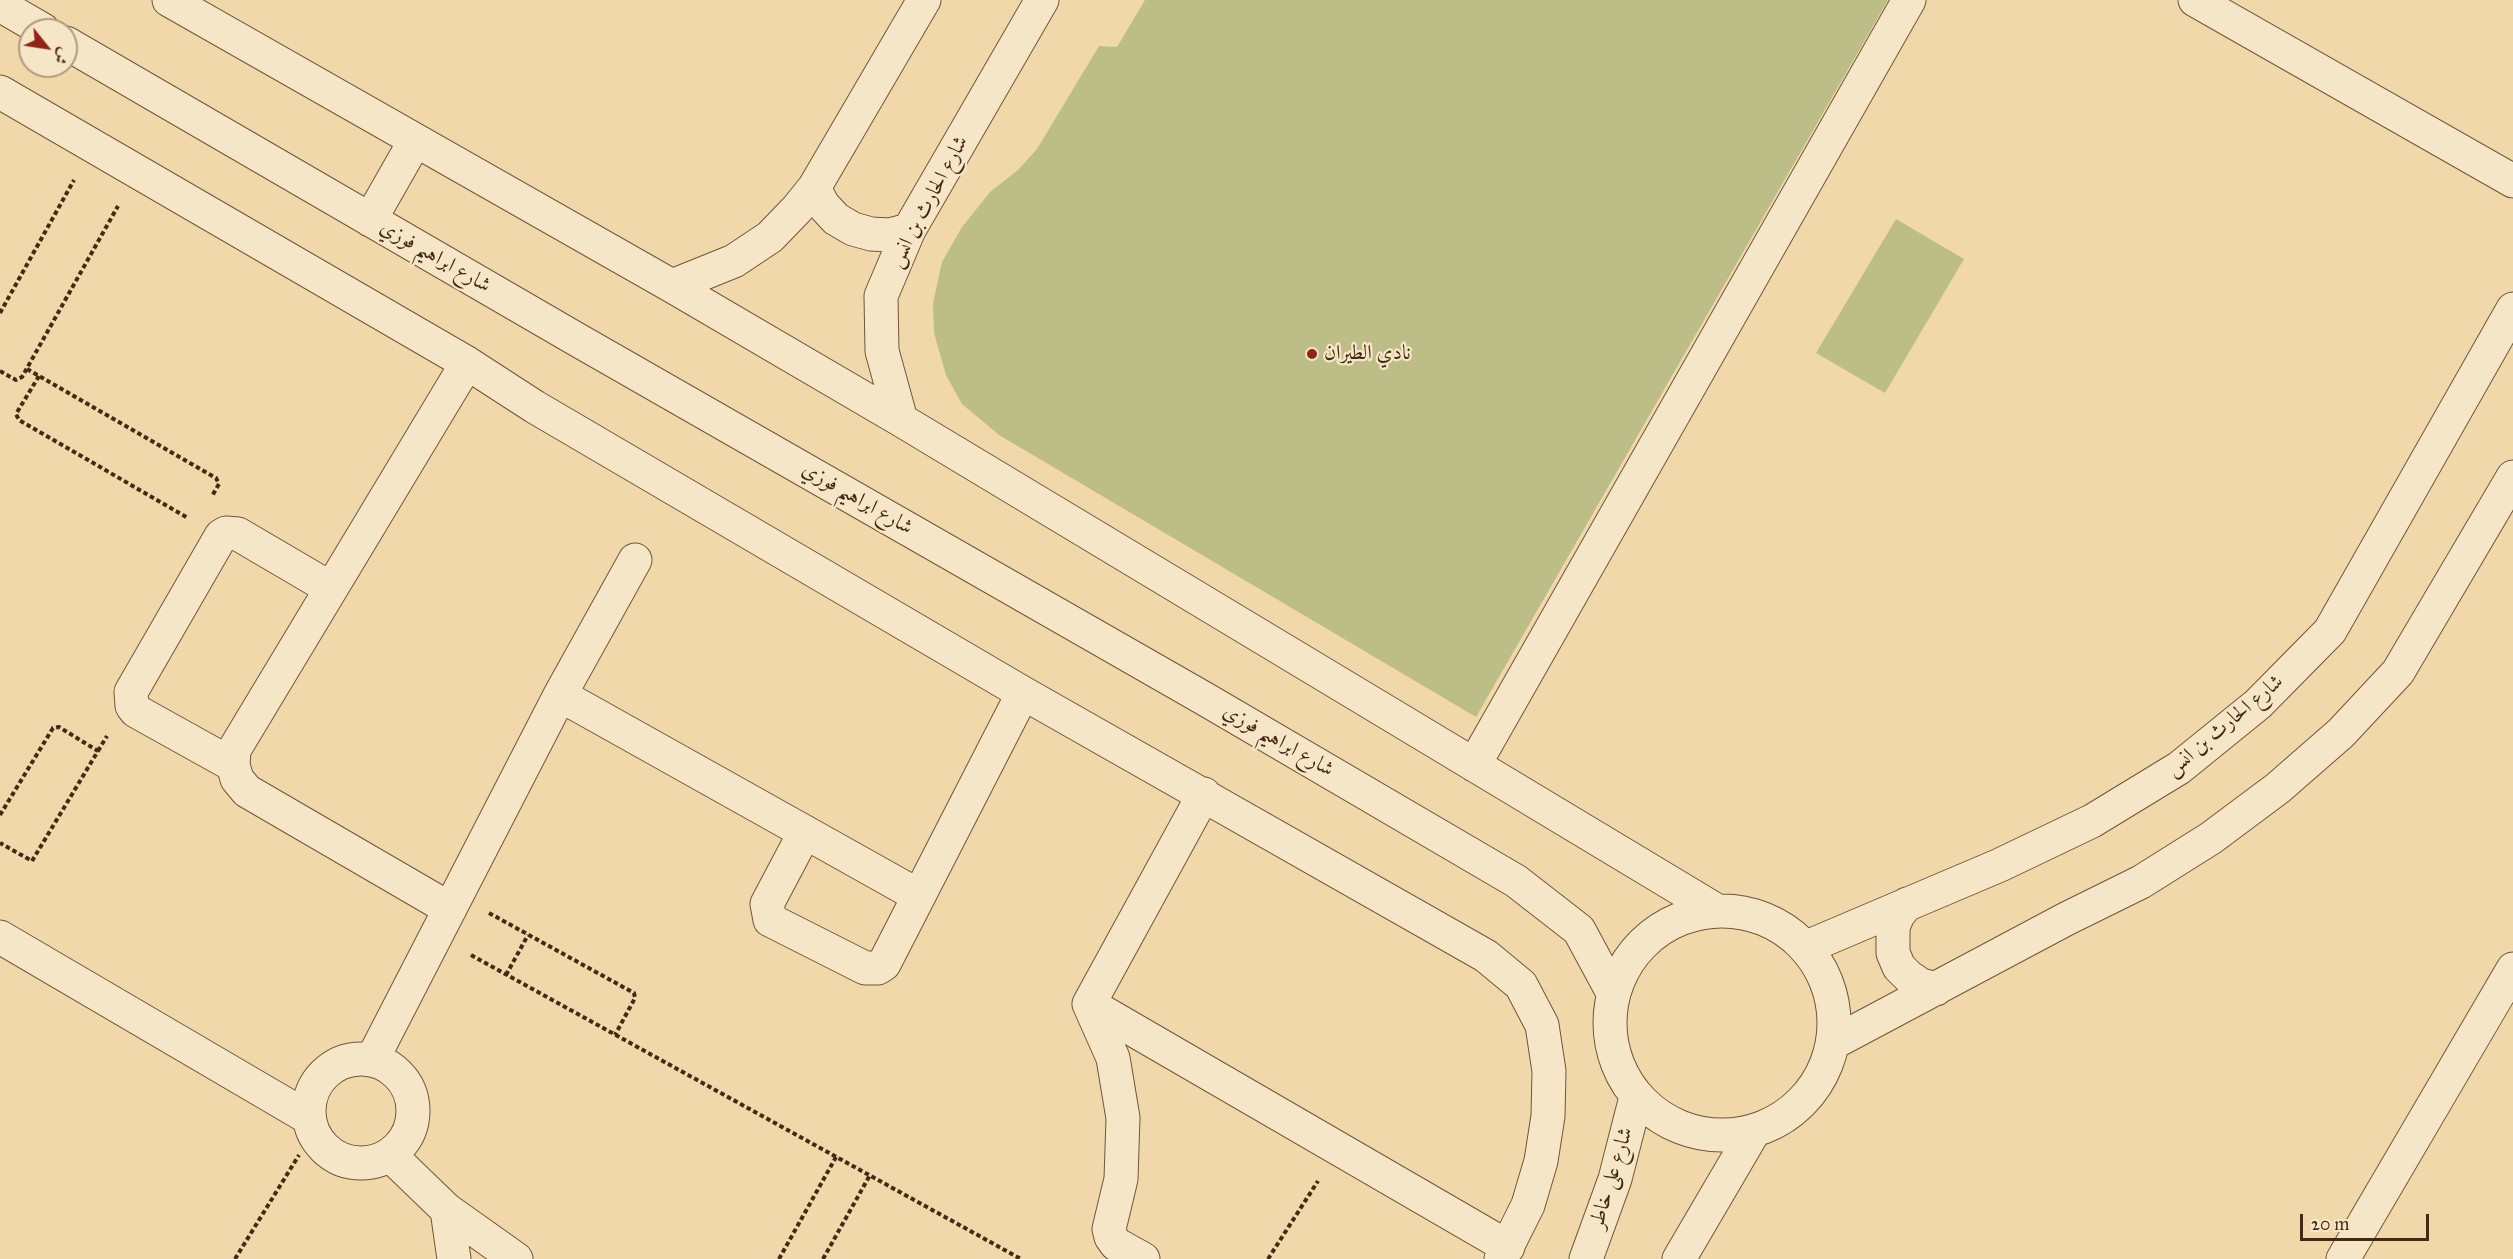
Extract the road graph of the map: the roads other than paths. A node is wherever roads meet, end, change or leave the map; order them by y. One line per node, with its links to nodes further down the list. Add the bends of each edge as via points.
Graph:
1 (169, 0): 10 (street)
2 (924, 0): 12 (street)
3 (1042, 0): 14 (street, شارع الحارث بن انس)
4 (1910, 0): 25 (street)
5 (2195, 0): 11 (street)
6 (0, 5): 7 (street)
7 (22, 18)
8 (78, 50): 13 (street, شارع ابراهيم فوزي)
9 (0, 92): 17 (street)
10 (415, 141): 13 (street); 15 (street)
11 (2513, 181)
12 (814, 188): 14 (street, via 836,219 853,229 890,235); 15 (street, via 770,237 734,261)
13 (370, 220): 36 (street, شارع ابراهيم فوزي, via 1515,881 1579,930)
14 (909, 230): 18 (street, شارع الحارث بن انس, via 881,296 882,351)
15 (672, 286): 18 (street)
16 (2513, 309): 29 (street, شارع الحارث بن انس, via 2330,631 2258,704 2179,768 2092,821)
17 (467, 363): 21 (street); 22 (street)
18 (901, 420): 25 (street)
19 (2513, 477): 35 (street, via 2398,672 2332,741 2211,838 2141,882)
20 (635, 560): 23 (street)
21 (330, 588): 24 (street, via 234,750); 24 (street, via 238,534 226,533 131,692 136,711)
22 (1023, 693): 26 (street); 28 (street)
23 (560, 695): 27 (street); 31 (street)
24 (233, 765): 31 (street, via 237,779 247,791)
25 (1474, 765): 30 (street)
26 (1204, 794): 37 (street); 45 (street, via 1486,956 1521,985 1542,1025 1549,1071 1548,1116 1541,1161 1528,1205)
27 (805, 832): 28 (street); 28 (street, via 767,904 770,920 872,969 884,964)
28 (919, 896)
29 (1907, 904): 33 (street, شارع الحارث بن انس); 35 (street, via 1893,927 1893,953 1909,977)
30 (1714, 909): 33 (street, via 1765,917); 36 (street, via 1670,922 1634,951)
31 (448, 914): 39 (street)
32 (0, 937): 41 (street)
33 (1807, 947): 38 (street, via 1826,977 1834,1009)
34 (2513, 969): 51 (street)
35 (1936, 988): 38 (street)
36 (1612, 993): 40 (street, via 1609,1029 1617,1066)
37 (1089, 1004): 45 (street, via 1339,1148); 48 (street, via 1113,1058 1123,1118 1121,1179 1109,1229 1116,1244)
38 (1833, 1043): 42 (street, via 1818,1082 1790,1113)
39 (372, 1060): 41 (street, via 339,1063 325,1072 312,1093); 43 (street, via 387,1064 399,1074 413,1101 410,1132)
40 (1636, 1097): 42 (street, via 1660,1118 1690,1131 1722,1136); 49 (street, شارع على خاطر, via 1615,1179)
41 (311, 1125): 43 (street, via 321,1145 346,1162 376,1162)
42 (1754, 1131): 50 (street)
43 (390, 1155): 44 (street)
44 (447, 1210): 46 (street); 47 (street)
45 (1504, 1253)
46 (511, 1258)
47 (454, 1259)
48 (1143, 1259)
49 (1586, 1259)
50 (1679, 1259)
51 (2343, 1259)

